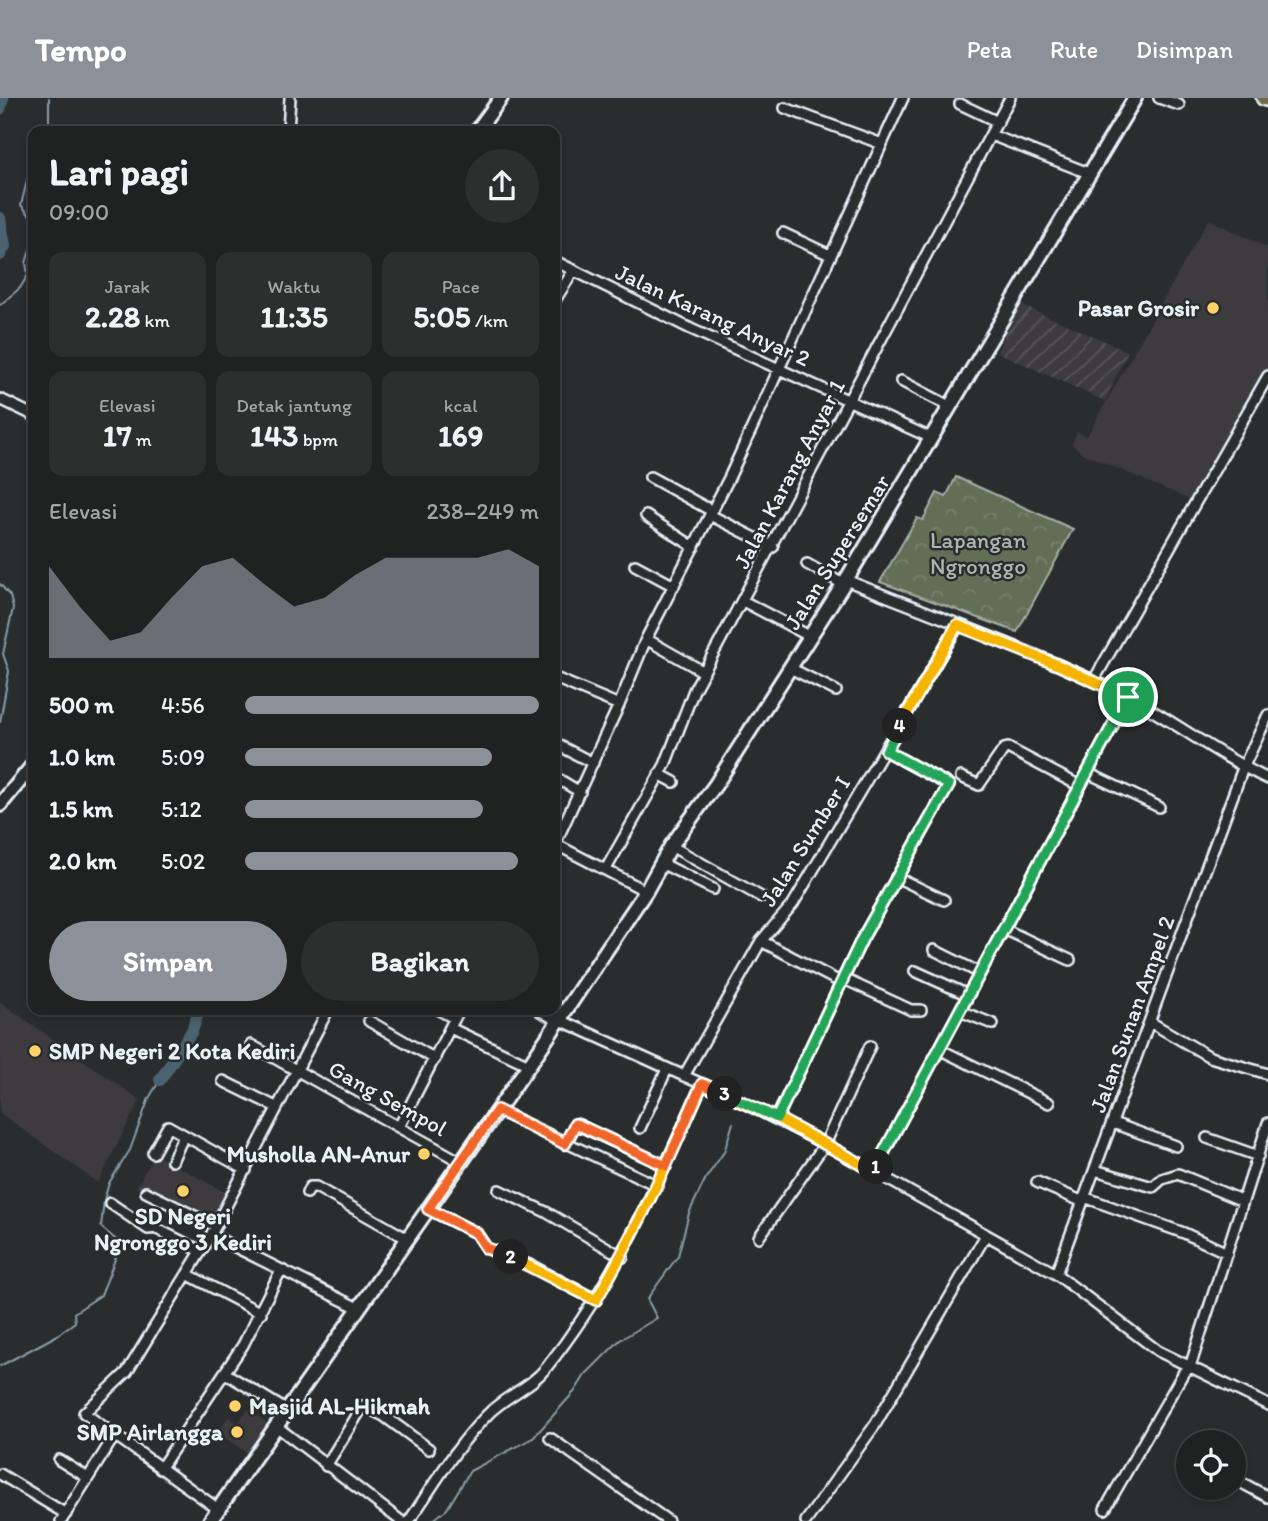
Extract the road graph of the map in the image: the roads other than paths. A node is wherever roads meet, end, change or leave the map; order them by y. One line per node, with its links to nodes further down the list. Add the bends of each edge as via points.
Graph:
1 (290, 98): 11 (street)
2 (501, 98): 12 (main road)
3 (903, 98): 14 (street)
4 (1010, 98): 10 (street, Jalan Karang Anyar 1)
5 (1135, 98): 15 (main road, Jalan Supersemar)
6 (1159, 98): 8 (street)
7 (960, 104): 10 (street)
8 (1179, 105)
9 (785, 108): 14 (street)
10 (998, 122): 13 (street, Jalan Karang Anyar 1)
11 (288, 126)
12 (481, 126)
13 (991, 135): 15 (street); 25 (street, Jalan Karang Anyar 1)
14 (882, 144): 17 (street)
15 (1091, 174): 26 (main road, Jalan Supersemar)
16 (783, 233): 17 (street)
17 (830, 255): 21 (street)
18 (560, 263): 19 (street, Jalan Karang Anyar 2)
19 (574, 270): 20 (street); 21 (street, Jalan Karang Anyar 2, via 691,329)
20 (560, 292)
21 (780, 367): 25 (street, Jalan Karang Anyar 2); 30 (street)
22 (1268, 376): 45 (street)
23 (901, 382): 26 (street)
24 (0, 399): 27 (street)
25 (850, 401): 28 (street, Jalan Karang Anyar 2); 33 (street, Jalan Karang Anyar 1)
26 (951, 407): 28 (main road, Jalan Supersemar)
27 (28, 413)
28 (931, 439): 36 (main road, Jalan Supersemar)
29 (650, 477): 30 (street)
30 (711, 513): 32 (street); 33 (street)
31 (646, 516): 32 (street)
32 (694, 547): 37 (street)
33 (773, 547): 38 (street, Jalan Karang Anyar 1)
34 (807, 564): 36 (street)
35 (635, 565): 37 (street)
36 (845, 582): 39 (street); 40 (main road, Jalan Supersemar)
37 (674, 586): 41 (street)
38 (743, 601): 40 (street); 43 (street, Jalan Karang Anyar 1)
39 (957, 625): 45 (street); 51 (street, Jalan Sumber I)
40 (809, 636): 42 (main road, Jalan Supersemar)
41 (646, 639): 43 (street); 48 (street)
42 (790, 668): 46 (street); 67 (main road, Jalan Supersemar)
43 (704, 672): 56 (street, Jalan Karang Anyar 1)
44 (560, 680): 48 (street)
45 (1094, 680): 47 (street)
46 (836, 691)
47 (1128, 697): 53 (street); 55 (street)
48 (619, 705): 52 (street)
49 (1268, 715): 53 (street, Jalan Sunan Ampel 2)
50 (560, 746): 52 (street)
51 (886, 751): 70 (street, via 949,785); 76 (street, Jalan Sumber I, via 793,904)
52 (593, 763): 62 (street)
53 (1243, 768): 58 (street); 90 (street, Jalan Sunan Ampel 2)
54 (28, 771): 63 (main road)
55 (1088, 773): 61 (street); 64 (street)
56 (659, 774): 60 (street); 69 (street, Jalan Karang Anyar 1)
57 (961, 777): 61 (street, via 979,785 1008,748)
58 (1268, 779)
59 (560, 780): 62 (street)
60 (674, 782)
61 (1080, 786): 75 (street)
62 (580, 792): 65 (street)
63 (0, 805)
64 (1159, 807)
65 (560, 832)
66 (560, 845): 69 (street)
67 (671, 846): 68 (main road, Jalan Supersemar); 73 (street)
68 (661, 863): 71 (street); 72 (main road, Jalan Supersemar)
69 (606, 869): 72 (street)
70 (896, 877): 74 (street); 81 (street)
71 (713, 889)
72 (646, 891): 88 (main road, Jalan Supersemar)
73 (761, 897)
74 (944, 900)
75 (1004, 929): 78 (street); 80 (street)
76 (761, 941): 81 (street); 100 (street, Jalan Sumber I)
77 (934, 950): 80 (street)
78 (1070, 960)
79 (915, 971): 82 (street)
80 (980, 973): 82 (street)
81 (841, 980): 83 (street, via 911,1010); 106 (street)
82 (968, 995): 84 (street)
83 (921, 1010)
84 (960, 1011): 91 (street); 94 (street)
85 (325, 1015): 97 (street)
86 (551, 1015): 88 (main road)
87 (454, 1019): 95 (street); 96 (street)
88 (558, 1019): 96 (main road, Jalan Supersemar); 98 (street)
89 (369, 1021): 95 (street)
90 (1150, 1022): 99 (street, via 1210,1057); 107 (street, Jalan Sunan Ampel 2)
91 (993, 1024)
92 (251, 1045): 97 (street, Gang Sempol)
93 (870, 1046): 114 (street)
94 (939, 1049): 103 (street); 123 (street)
95 (435, 1059): 109 (street)
96 (529, 1065): 105 (main road, Jalan Supersemar)
97 (296, 1069): 104 (street); 109 (street, Gang Sempol)
98 (667, 1069): 100 (street); 110 (street)
99 (1268, 1074)
100 (684, 1076): 102 (street)
101 (223, 1081): 104 (street)
102 (702, 1084): 106 (street); 120 (street)
103 (1049, 1103)
104 (276, 1107): 121 (street)
105 (497, 1110): 113 (street); 119 (main road, Jalan Supersemar)
106 (777, 1118): 114 (street)
107 (1112, 1123): 115 (street); 122 (street, Jalan Sunan Ampel 2)
108 (1268, 1124): 116 (street)
109 (400, 1125): 119 (street, Gang Sempol)
110 (640, 1128)
111 (184, 1135): 117 (street, via 166,1126); 118 (street); 121 (street)
112 (1207, 1138): 116 (street)
113 (565, 1144): 120 (street, via 576,1124); 125 (street)
114 (825, 1144): 123 (street); 135 (street)
115 (1176, 1146)
116 (1262, 1151): 130 (street)
117 (153, 1153)
118 (172, 1161)
119 (461, 1162): 132 (main road, Jalan Supersemar)
120 (666, 1166): 125 (street)
121 (246, 1170): 133 (street)
122 (1095, 1170): 129 (street, Jalan Sunan Ampel 2); 130 (street, via 1153,1187 1178,1174)
123 (874, 1171): 134 (street)
124 (1037, 1182): 129 (street)
125 (658, 1186): 139 (street)
126 (499, 1189): 139 (street)
127 (146, 1192): 133 (street)
128 (307, 1193): 136 (street, via 316,1187)
129 (1083, 1199): 138 (street, via 1184,1233); 142 (street, Jalan Sunan Ampel 2)
130 (1243, 1201): 138 (street)
131 (110, 1203): 137 (street, via 148,1229 155,1228)
132 (428, 1209): 136 (main road, Jalan Supersemar); 143 (street, via 476,1233 486,1248)
133 (213, 1231): 137 (street); 140 (street)
134 (986, 1235): 142 (street); 168 (street, via 875,1425)
135 (759, 1237)
136 (406, 1238): 144 (main road, Jalan Supersemar)
137 (201, 1251): 141 (street)
138 (1227, 1253): 146 (street)
139 (623, 1257): 143 (street)
140 (281, 1270): 144 (street); 145 (street)
141 (187, 1274): 145 (street); 151 (street, via 127,1372 84,1413)
142 (1056, 1274): 146 (street, via 1158,1351)
143 (596, 1300): 166 (street, via 536,1380 500,1402 468,1436)
144 (358, 1308): 149 (main road, Jalan Supersemar)
145 (261, 1313): 147 (street)
146 (1190, 1367): 148 (street); 161 (street)
147 (225, 1373): 149 (street); 156 (street)
148 (1268, 1405)
149 (286, 1410): 150 (main road, Jalan Supersemar)
150 (276, 1426): 155 (street); 162 (main road, Jalan Supersemar)
151 (115, 1435): 156 (street); 158 (street)
152 (550, 1438): 167 (street)
153 (429, 1449): 155 (street, via 365,1405)
154 (59, 1460): 158 (street)
155 (326, 1465): 165 (street)
156 (160, 1469): 162 (street)
157 (0, 1474): 163 (street)
158 (88, 1478): 163 (street)
159 (1246, 1485): 160 (street)
160 (1268, 1497)
161 (1105, 1508)
162 (218, 1509): 164 (main road, Jalan Supersemar)
163 (63, 1517)
164 (210, 1521)
165 (401, 1521)
166 (408, 1521)
167 (668, 1521)
168 (806, 1521)

